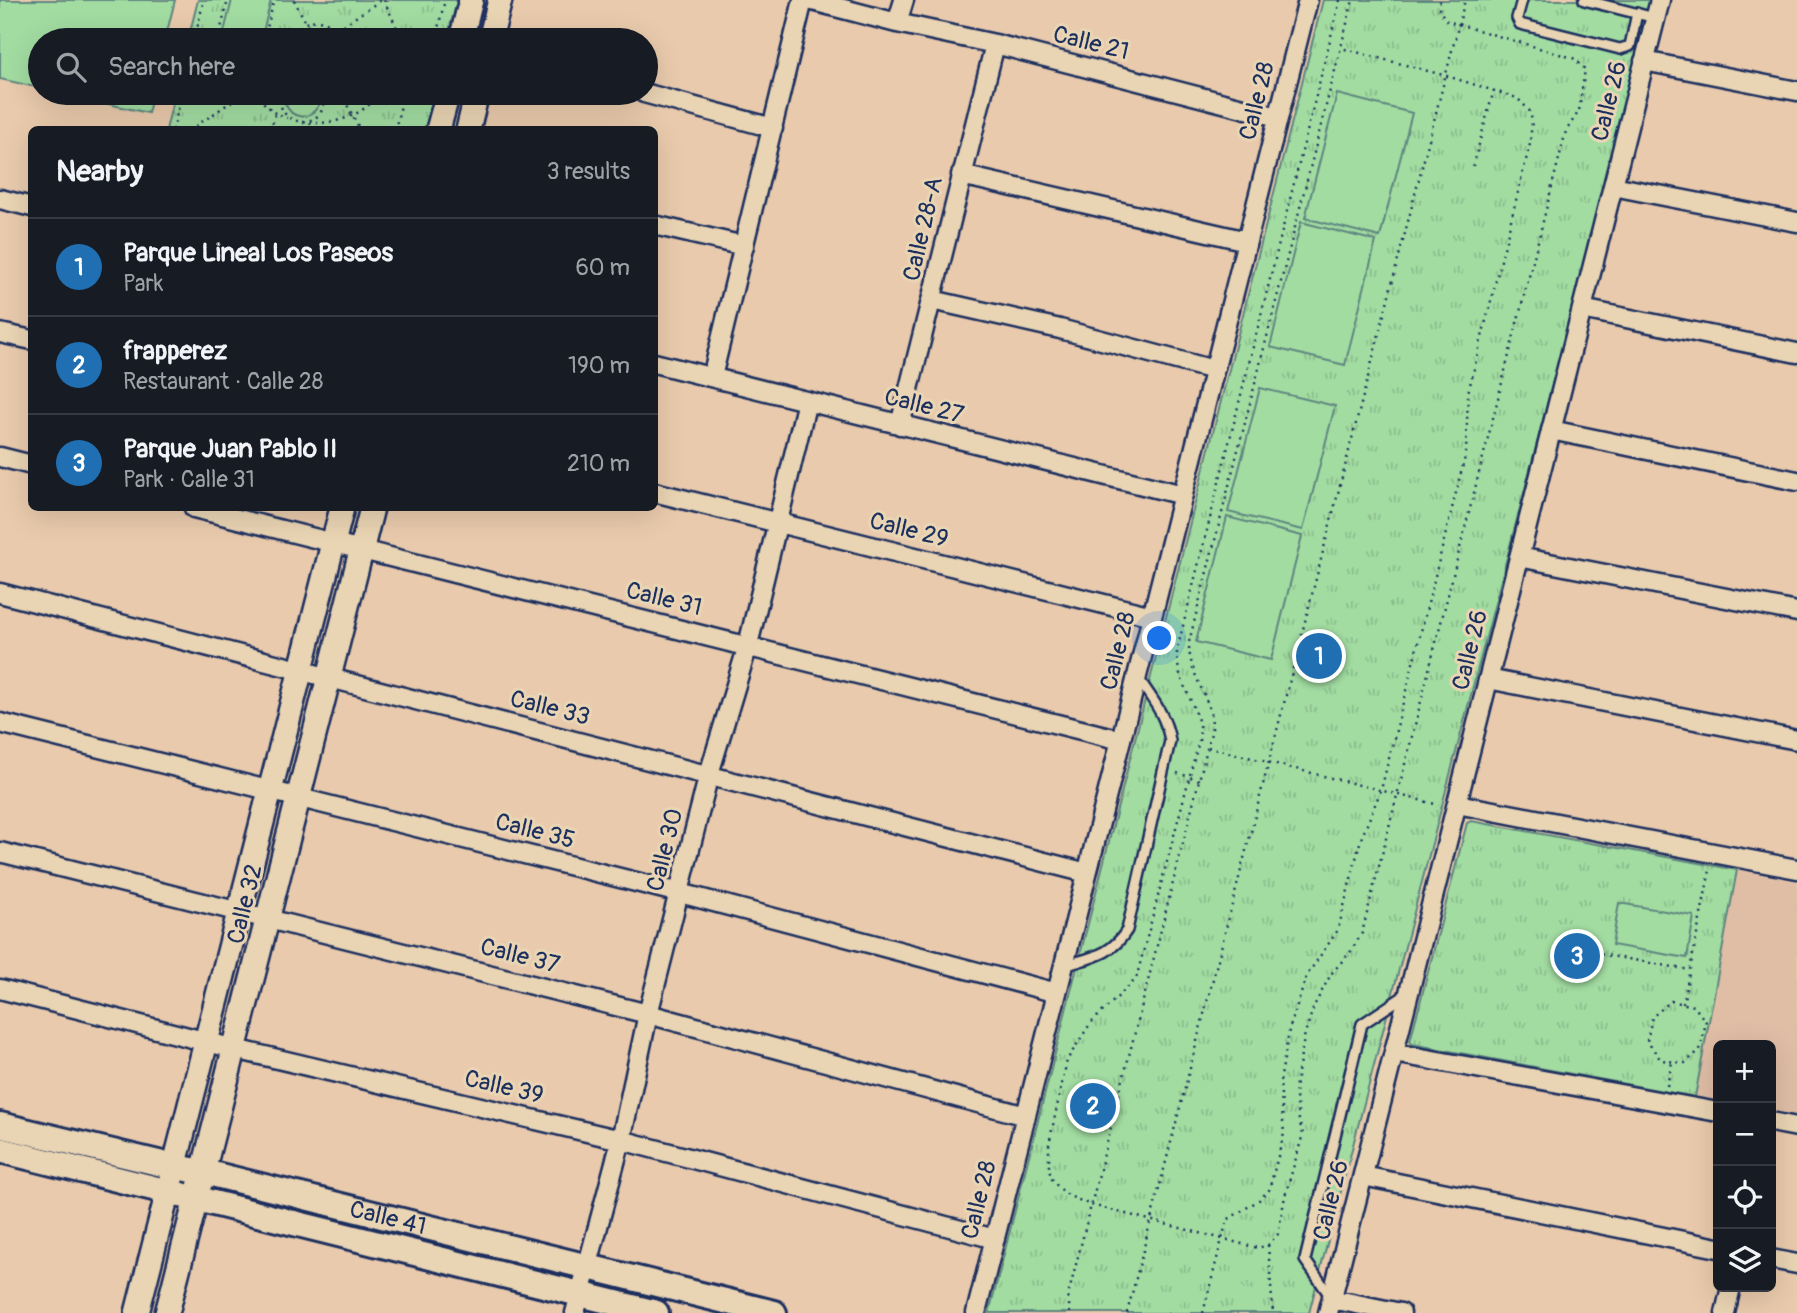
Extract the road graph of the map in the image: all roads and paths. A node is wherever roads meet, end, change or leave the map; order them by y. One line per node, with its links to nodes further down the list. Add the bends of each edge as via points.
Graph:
1 (204, 0): 25 (path)
2 (228, 0): 26 (path)
3 (274, 0): 27 (path)
4 (295, 0): 22 (path)
5 (383, 0): 31 (path); 32 (path)
6 (445, 0): 33 (path)
7 (471, 0): 34 (street)
8 (500, 0): 35 (street)
9 (803, 0): 66 (street)
10 (809, 0): 23 (street, Calle 21)
11 (904, 0): 23 (street)
12 (1308, 0): 55 (street, Calle 28)
13 (1340, 0): 113 (path, via 1177,650 1181,682 1200,727)
14 (1353, 0): 37 (path)
15 (1440, 0): 24 (path, via 1439,10 1447,21)
16 (1465, 0): 24 (path)
17 (1522, 0): 20 (lane, via 1520,24 1620,49 1630,46)
18 (1584, 0): 20 (lane)
19 (1660, 0): 21 (street, Calle 26)
20 (1637, 13): 21 (lane)
21 (1655, 18): 38 (street, Calle 26)
22 (306, 23): 28 (path); 29 (path); 30 (path, via 323,21)
23 (897, 23): 36 (street, Calle 21)
24 (1459, 24): 39 (path); 117 (path, via 1573,58 1585,69 1579,111 1566,131)
25 (197, 28)
26 (221, 28)
27 (266, 28)
28 (300, 28)
29 (309, 28)
30 (333, 28)
31 (339, 28)
32 (396, 28)
33 (438, 28)
34 (464, 28)
35 (493, 28)
36 (995, 44): 55 (street, Calle 21); 68 (street, Calle 28-A)
37 (1341, 48): 39 (path); 110 (path, via 1189,642 1190,665 1212,720)
38 (1644, 61): 41 (street); 69 (street, Calle 26)
39 (1447, 76): 40 (path); 111 (path)
40 (1494, 90): 67 (path); 116 (path, via 1517,98 1529,110 1530,144 1468,393 1466,453)
41 (1797, 91)
42 (658, 97): 66 (street)
43 (179, 105): 59 (path)
44 (226, 105): 60 (path)
45 (266, 105): 53 (path)
46 (280, 105): 56 (path)
47 (324, 105): 57 (path, via 321,112)
48 (347, 105): 54 (path)
49 (368, 105): 54 (path)
50 (401, 105): 63 (path)
51 (444, 105): 64 (street)
52 (474, 105): 65 (street)
53 (275, 113): 56 (path); 61 (path)
54 (353, 116): 58 (path); 62 (path)
55 (1278, 117): 74 (street, Calle 28)
56 (294, 120): 57 (path)
57 (302, 122): 58 (path)
58 (316, 124)
59 (174, 126)
60 (196, 126)
61 (272, 126)
62 (357, 126)
63 (396, 126)
64 (439, 126)
65 (469, 126)
66 (773, 128): 75 (street)
67 (1473, 166)
68 (961, 175): 74 (street); 76 (street, Calle 28-A)
69 (1613, 186): 72 (street); 77 (street, Calle 26)
70 (0, 199): 71 (street)
71 (28, 206)
72 (1797, 222)
73 (658, 226): 75 (street)
74 (1247, 241): 82 (street, Calle 28)
75 (744, 246): 83 (street)
76 (932, 300): 82 (street); 85 (street, Calle 28-A)
77 (1582, 309): 80 (street); 86 (street, Calle 26)
78 (0, 333): 79 (street)
79 (28, 340)
80 (1797, 353)
81 (658, 364): 83 (street, Calle 27)
82 (1214, 369): 91 (street, Calle 28)
83 (712, 377): 84 (street, Calle 27)
84 (807, 401): 85 (street, Calle 27); 95 (street, Calle 30)
85 (900, 425): 91 (street, Calle 27)
86 (1551, 430): 89 (street); 98 (street, Calle 26)
87 (0, 457): 88 (street)
88 (28, 464)
89 (1797, 481)
90 (658, 493): 95 (street, Calle 29)
91 (1183, 495): 101 (street, Calle 28)
92 (206, 511): 96 (street, Calle 31)
93 (341, 511): 96 (street, Calle 32)
94 (371, 511): 97 (street, Calle 32)
95 (778, 523): 101 (street, Calle 29); 102 (street, Calle 30)
96 (333, 543): 97 (street, Calle 31); 103 (street, Calle 32)
97 (362, 548): 102 (street, Calle 31); 105 (street, Calle 32)
98 (1519, 557): 100 (street); 106 (street, Calle 26)
99 (0, 593): 103 (street, Calle 33)
100 (1797, 612)
101 (1152, 616): 104 (street, Calle 28)
102 (748, 645): 108 (street, Calle 31); 112 (street, Calle 30)
103 (301, 671): 105 (street, Calle 33); 115 (street, Calle 32)
104 (1137, 677): 108 (street, Calle 28); 129 (lane, via 1161,711 1170,741 1127,930 1118,944 1105,952)
105 (329, 678): 112 (street, Calle 33); 118 (street, Calle 32)
106 (1488, 679): 109 (street); 120 (street, Calle 26)
107 (0, 723): 115 (street, Calle 35)
108 (1121, 740): 124 (street, Calle 28)
109 (1797, 740)
110 (1208, 747): 111 (path); 114 (path)
111 (1270, 762): 116 (path); 154 (path)
112 (709, 774): 124 (street, Calle 33); 125 (street, Calle 30)
113 (1189, 776): 114 (path); 153 (path, via 1136,979 1090,1024 1067,1060 1049,1144 1049,1170 1058,1187)
114 (1200, 780): 153 (path)
115 (271, 789): 118 (street, Calle 35); 126 (street, Calle 32)
116 (1381, 790): 117 (path); 155 (path, via 1358,850 1338,930 1307,975 1289,1030 1280,1082 1284,1134 1269,1190 1227,1220)
117 (1397, 794): 119 (path); 157 (path, via 1362,933 1331,974 1305,1033 1295,1089 1303,1134 1278,1234)
118 (299, 796): 125 (street, Calle 35); 127 (street, Calle 32)
119 (1437, 804)
120 (1457, 804): 123 (street); 132 (street, Calle 26)
121 (0, 852): 126 (street, Calle 37)
122 (1711, 865): 130 (path)
123 (1797, 869)
124 (1087, 873): 129 (street, Calle 28)
125 (680, 893): 133 (street, Calle 35); 135 (street, Calle 30)
126 (240, 911): 127 (street, Calle 37); 136 (street, Calle 32)
127 (268, 918): 135 (street, Calle 37); 137 (street, Calle 32)
128 (1594, 953): 130 (path)
129 (1064, 966): 133 (street, Calle 28)
130 (1690, 970): 134 (path)
131 (0, 989): 136 (street, Calle 39)
132 (1409, 992): 138 (street, Calle 26); 164 (lane, via 1362,1024 1305,1260)
133 (1057, 993): 142 (street, Calle 28)
134 (1683, 1004): 139 (path, via 1694,1006 1706,1022 1700,1051 1685,1063); 139 (path, via 1671,1001 1652,1017 1647,1041 1661,1060)
135 (648, 1014): 142 (street, Calle 37); 146 (street, Calle 30)
136 (207, 1041): 137 (street, Calle 39); 148 (street, Calle 32)
137 (235, 1049): 146 (street, Calle 39); 149 (street, Calle 32)
138 (1394, 1053): 141 (street); 150 (street, Calle 26)
139 (1672, 1062): 140 (path)
140 (1666, 1093)
141 (1713, 1111)
142 (1026, 1116): 156 (street, Calle 28)
143 (1776, 1123): 145 (street)
144 (0, 1125): 148 (main road, Calle 41)
145 (1797, 1127)
146 (621, 1140): 156 (street, Calle 39); 161 (street, Calle 30)
147 (0, 1150): 151 (main road, Calle 41)
148 (174, 1167): 149 (main road, Calle 41); 151 (street, Calle 32)
149 (204, 1172): 152 (street, Calle 32); 161 (main road, Calle 41)
150 (1363, 1176): 158 (street); 164 (street, Calle 26)
151 (168, 1192): 152 (main road, Calle 41); 165 (street, Calle 32)
152 (196, 1199): 163 (main road, Calle 41); 166 (street, Calle 32)
153 (1091, 1205): 154 (path); 170 (path, via 1068,1296)
154 (1151, 1220): 155 (path); 171 (path)
155 (1222, 1239): 157 (path, via 1258,1248); 172 (path)
156 (995, 1240): 169 (street, Calle 28)
157 (1268, 1245): 173 (path)
158 (1713, 1247)
159 (1776, 1259): 160 (street)
160 (1797, 1264)
161 (589, 1267): 163 (street, Calle 30); 168 (main road, Calle 41)
162 (1730, 1292): 175 (street)
163 (578, 1304): 167 (main road, Calle 41)
164 (1330, 1306): 174 (street)
165 (137, 1313)
166 (167, 1313)
167 (656, 1313)
168 (774, 1313)
169 (976, 1313)
170 (1070, 1313)
171 (1127, 1313)
172 (1203, 1313)
173 (1273, 1313)
174 (1401, 1313)
175 (1726, 1313)

